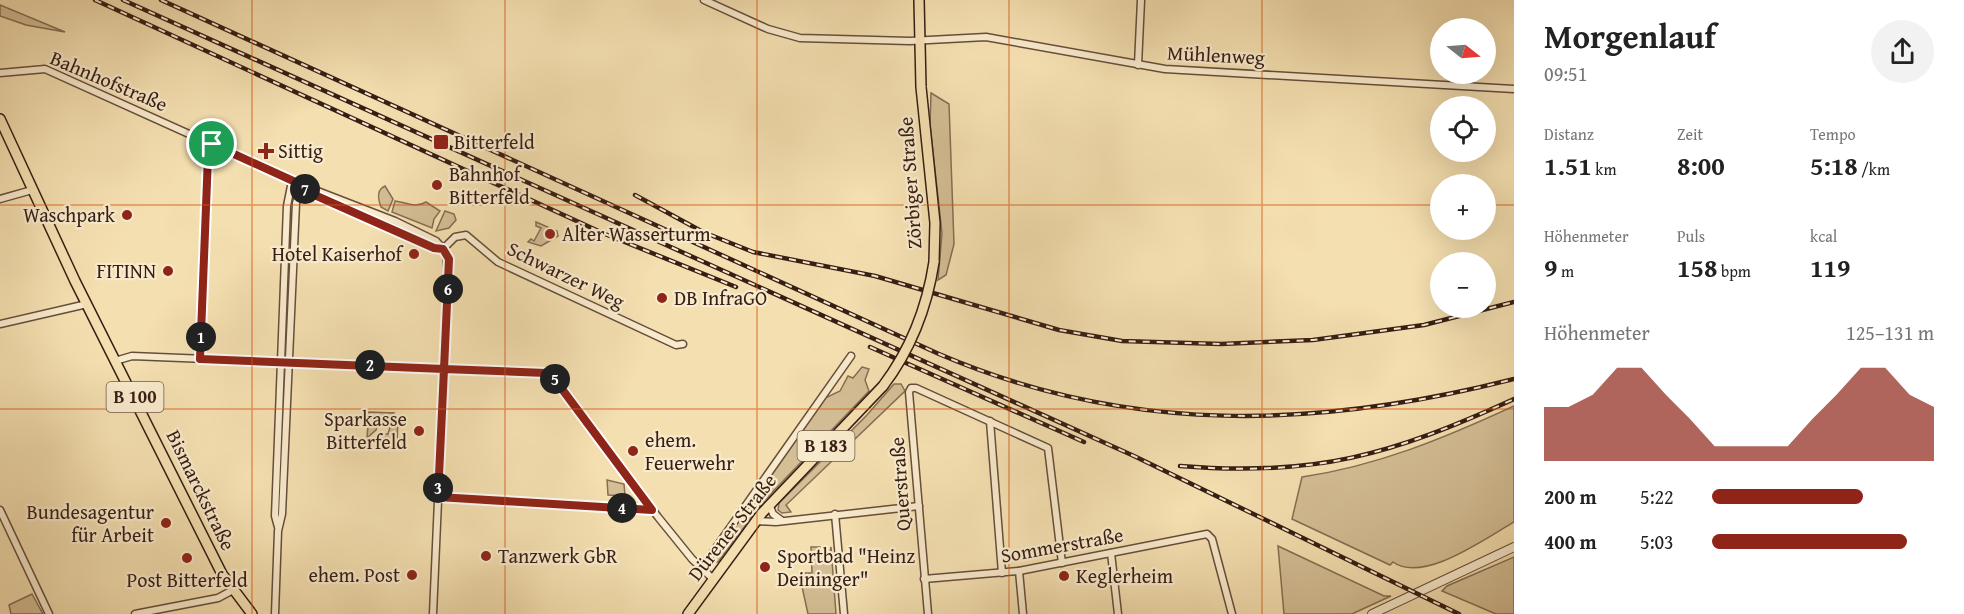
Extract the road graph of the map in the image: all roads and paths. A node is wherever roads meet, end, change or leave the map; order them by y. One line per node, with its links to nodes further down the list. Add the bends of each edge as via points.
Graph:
1 (704, 0): 4 (street, Mühlenweg, via 794,37)
2 (919, 0): 4 (main road, Zörbiger Straße / B 183)
3 (1142, 0): 5 (street)
4 (918, 40): 5 (street, Mühlenweg, via 986,37); 23 (main road, Zörbiger Straße / B 183, bridge, via 934,209 934,262 919,322 905,354)
5 (1138, 65): 7 (street, Mühlenweg)
6 (0, 73): 9 (street, Bahnhofstraße, via 45,69)
7 (1514, 89)
8 (0, 119): 12 (main road, Bismarckstraße / B 100)
9 (212, 144): 10 (street, Bahnhofstraße); 19 (street, via 208,156)
10 (292, 181): 11 (street, Bahnhofstraße); 21 (street, via 287,206)
11 (302, 185): 14 (street, Bahnhofstraße, via 395,221 436,241); 21 (street, via 296,203)
12 (32, 190): 13 (street); 15 (main road, Bismarckstraße / B 100)
13 (0, 199)
14 (443, 249): 17 (street, Schwarzer Weg, via 455,237 466,235 498,262 676,345); 22 (street, via 449,259)
15 (87, 304): 16 (street); 20 (main road, Bismarckstraße / B 100)
16 (0, 324)
17 (683, 344)
18 (851, 356): 36 (street, Dürener Straße)
19 (200, 359): 20 (street, via 132,356); 21 (street)
20 (116, 361): 41 (main road, Bismarckstraße / B 100)
21 (284, 361): 22 (street); 45 (street)
22 (444, 369): 25 (street); 29 (street, via 546,373 553,377)
23 (882, 387): 26 (main road, Dürener Straße / B 183)
24 (990, 421): 27 (street, Querstraße, via 911,388); 35 (street, via 1045,445); 38 (street)
25 (438, 497): 29 (street); 46 (street)
26 (769, 504): 31 (street); 32 (main road, Dürener Straße / B 183)
27 (919, 506): 30 (street); 40 (street, Querstraße)
28 (0, 510): 42 (street)
29 (652, 510): 36 (street)
30 (835, 514): 31 (street); 48 (street)
31 (781, 520): 32 (street)
32 (755, 521): 39 (main road, Dürener Straße / B 183)
33 (1514, 547): 53 (street)
34 (1111, 553): 35 (street, Sommerstraße); 51 (street); 52 (street, Sommerstraße, via 1209,534)
35 (1062, 563): 37 (street, Sommerstraße)
36 (701, 569): 39 (street)
37 (1019, 571): 38 (street, Sommerstraße); 50 (street)
38 (1002, 573): 40 (street, Sommerstraße)
39 (713, 579): 47 (main road, Dürener Straße / B 183)
40 (924, 579): 49 (street, Querstraße)
41 (232, 590): 43 (street, via 218,597); 44 (main road, Bismarckstraße / B 100)
42 (49, 614)
43 (135, 614)
44 (252, 614)
45 (275, 614)
46 (433, 614)
47 (688, 614)
48 (844, 614)
49 (928, 614)
50 (1023, 614)
51 (1118, 614)
52 (1232, 614)
53 (1372, 614)

